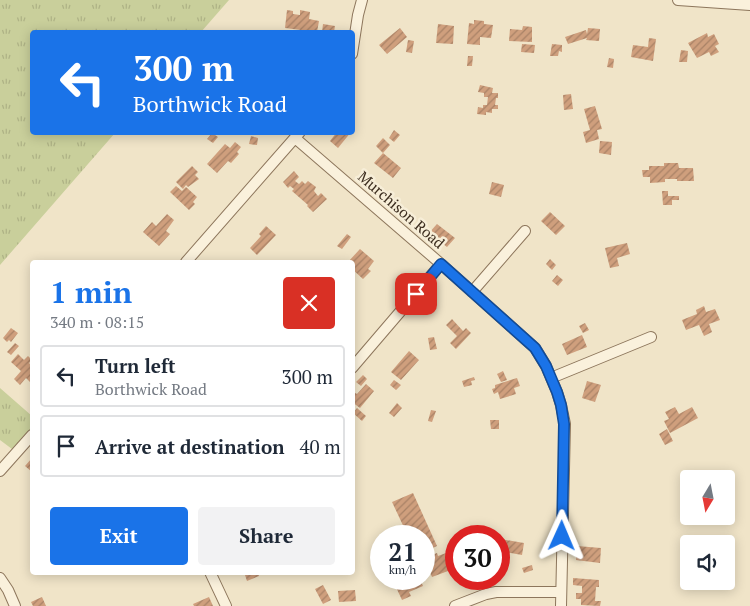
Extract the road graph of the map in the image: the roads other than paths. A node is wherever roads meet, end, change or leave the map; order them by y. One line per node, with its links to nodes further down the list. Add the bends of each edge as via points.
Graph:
1 (362, 0): 4 (street)
2 (678, 0): 3 (street)
3 (750, 4)
4 (355, 34)
5 (298, 136): 7 (street); 8 (street, Murchison Road)
6 (525, 231): 9 (street)
7 (188, 260)
8 (441, 264): 9 (street, Murchison Road); 11 (street)
9 (472, 292): 12 (street, Murchison Road, via 535,348)
10 (651, 338): 12 (street)
11 (355, 364)
12 (551, 378): 17 (street, Murchison Road, via 564,424)
13 (30, 437): 14 (street)
14 (0, 471)
15 (211, 575): 19 (street)
16 (0, 578): 18 (street)
17 (561, 592): 20 (street, via 496,592); 21 (street, Murchison Road)
18 (15, 606)
19 (226, 606)
20 (455, 606)
21 (561, 606)

